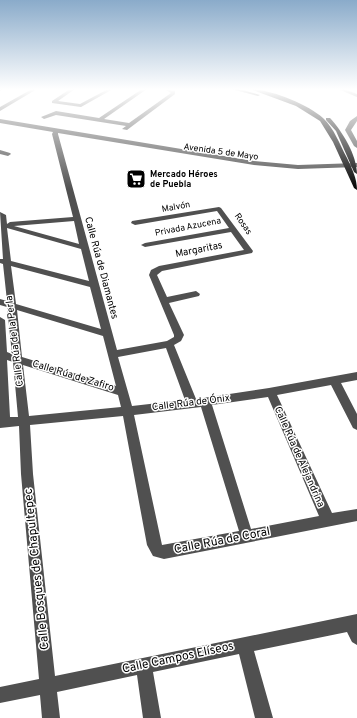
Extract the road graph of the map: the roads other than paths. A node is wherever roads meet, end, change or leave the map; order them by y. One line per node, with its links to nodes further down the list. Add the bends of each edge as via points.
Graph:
1 (115, 123): 7 (street)
2 (134, 123): 7 (street)
3 (324, 123): 15 (main road)
4 (332, 123): 14 (main road)
5 (352, 123): 10 (street, via 348,130)
6 (1, 124): 9 (street, Avenida 5 de Mayo)
7 (130, 125): 8 (street)
8 (123, 130)
9 (56, 132): 13 (street, Avenida 5 de Mayo, via 284,169); 18 (street, Calle Rúa de Diamantes)
10 (357, 146)
11 (0, 152): 12 (street)
12 (8, 154)
13 (357, 165)
14 (357, 172)
15 (357, 188)
16 (219, 209): 19 (street, Malvón); 21 (street, Rosas)
17 (0, 214): 20 (street, Calle Rúa de la Perla)
18 (77, 219): 20 (street); 23 (street, Calle Rúa de Diamantes)
19 (135, 223)
20 (2, 225): 23 (street); 25 (street, Calle Rúa de la Perla)
21 (234, 229): 22 (street, Privada Azucena); 24 (street, Rosas)
22 (145, 245)
23 (85, 248): 26 (street, Calle Rúa de Diamantes)
24 (248, 251): 28 (street, Margaritas, via 159,269 153,275)
25 (3, 261): 26 (street); 30 (street, Calle Rúa de la Perla)
26 (95, 285): 32 (street, Calle Rúa de Diamantes)
27 (196, 294): 28 (street)
28 (163, 301): 33 (street, via 179,335)
29 (0, 302): 30 (street)
30 (11, 305): 32 (street); 36 (street, Calle Rúa de la Perla)
31 (0, 320): 34 (street, Calle Rúa de la Perla)
32 (108, 334): 35 (street, Calle Rúa de Diamantes)
33 (174, 341): 35 (street); 42 (street)
34 (1, 354): 36 (street, Calle Rúa de Zafiro); 45 (street, Calle Rúa de la Perla)
35 (113, 354): 39 (street, Calle Rúa de Diamantes)
36 (17, 359): 39 (street, Calle Rúa de Zafiro); 44 (street, Calle Rúa de la Perla)
37 (357, 376): 38 (street, Calle Rúa de Ónix)
38 (334, 381): 40 (street, Calle Rúa de Ónix); 46 (street)
39 (122, 392): 43 (street, Calle Rúa de Diamantes)
40 (271, 393): 41 (street, Calle Rúa de Ónix); 48 (street, Calle Rúa de Alejandrina)
41 (205, 401): 42 (street, Calle Rúa de Ónix); 49 (street)
42 (192, 403): 43 (street, Calle Rúa de Ónix)
43 (127, 411): 44 (street, Calle Rúa de Ónix); 49 (street, Calle Rúa de Coral, via 154,545 158,551)
44 (24, 420): 45 (street, Calle Rúa de Ónix); 53 (street, Calle Bosques de Chapultepec, via 26,474)
45 (3, 422)
46 (357, 425)
47 (357, 515): 48 (street, Calle Rúa de Coral)
48 (328, 520): 49 (street, Calle Rúa de Coral)
49 (247, 536)
50 (355, 627): 51 (street, Calle Campos Elíseos)
51 (244, 644): 52 (street, Calle Campos Elíseos); 57 (street)
52 (144, 665): 53 (street, Calle Campos Elíseos); 56 (street)
53 (49, 685): 54 (street, Calle Campos Elíseos); 55 (street, Calle Bosques de Chapultepec)
54 (0, 695)
55 (52, 718)
56 (152, 718)
57 (264, 718)

